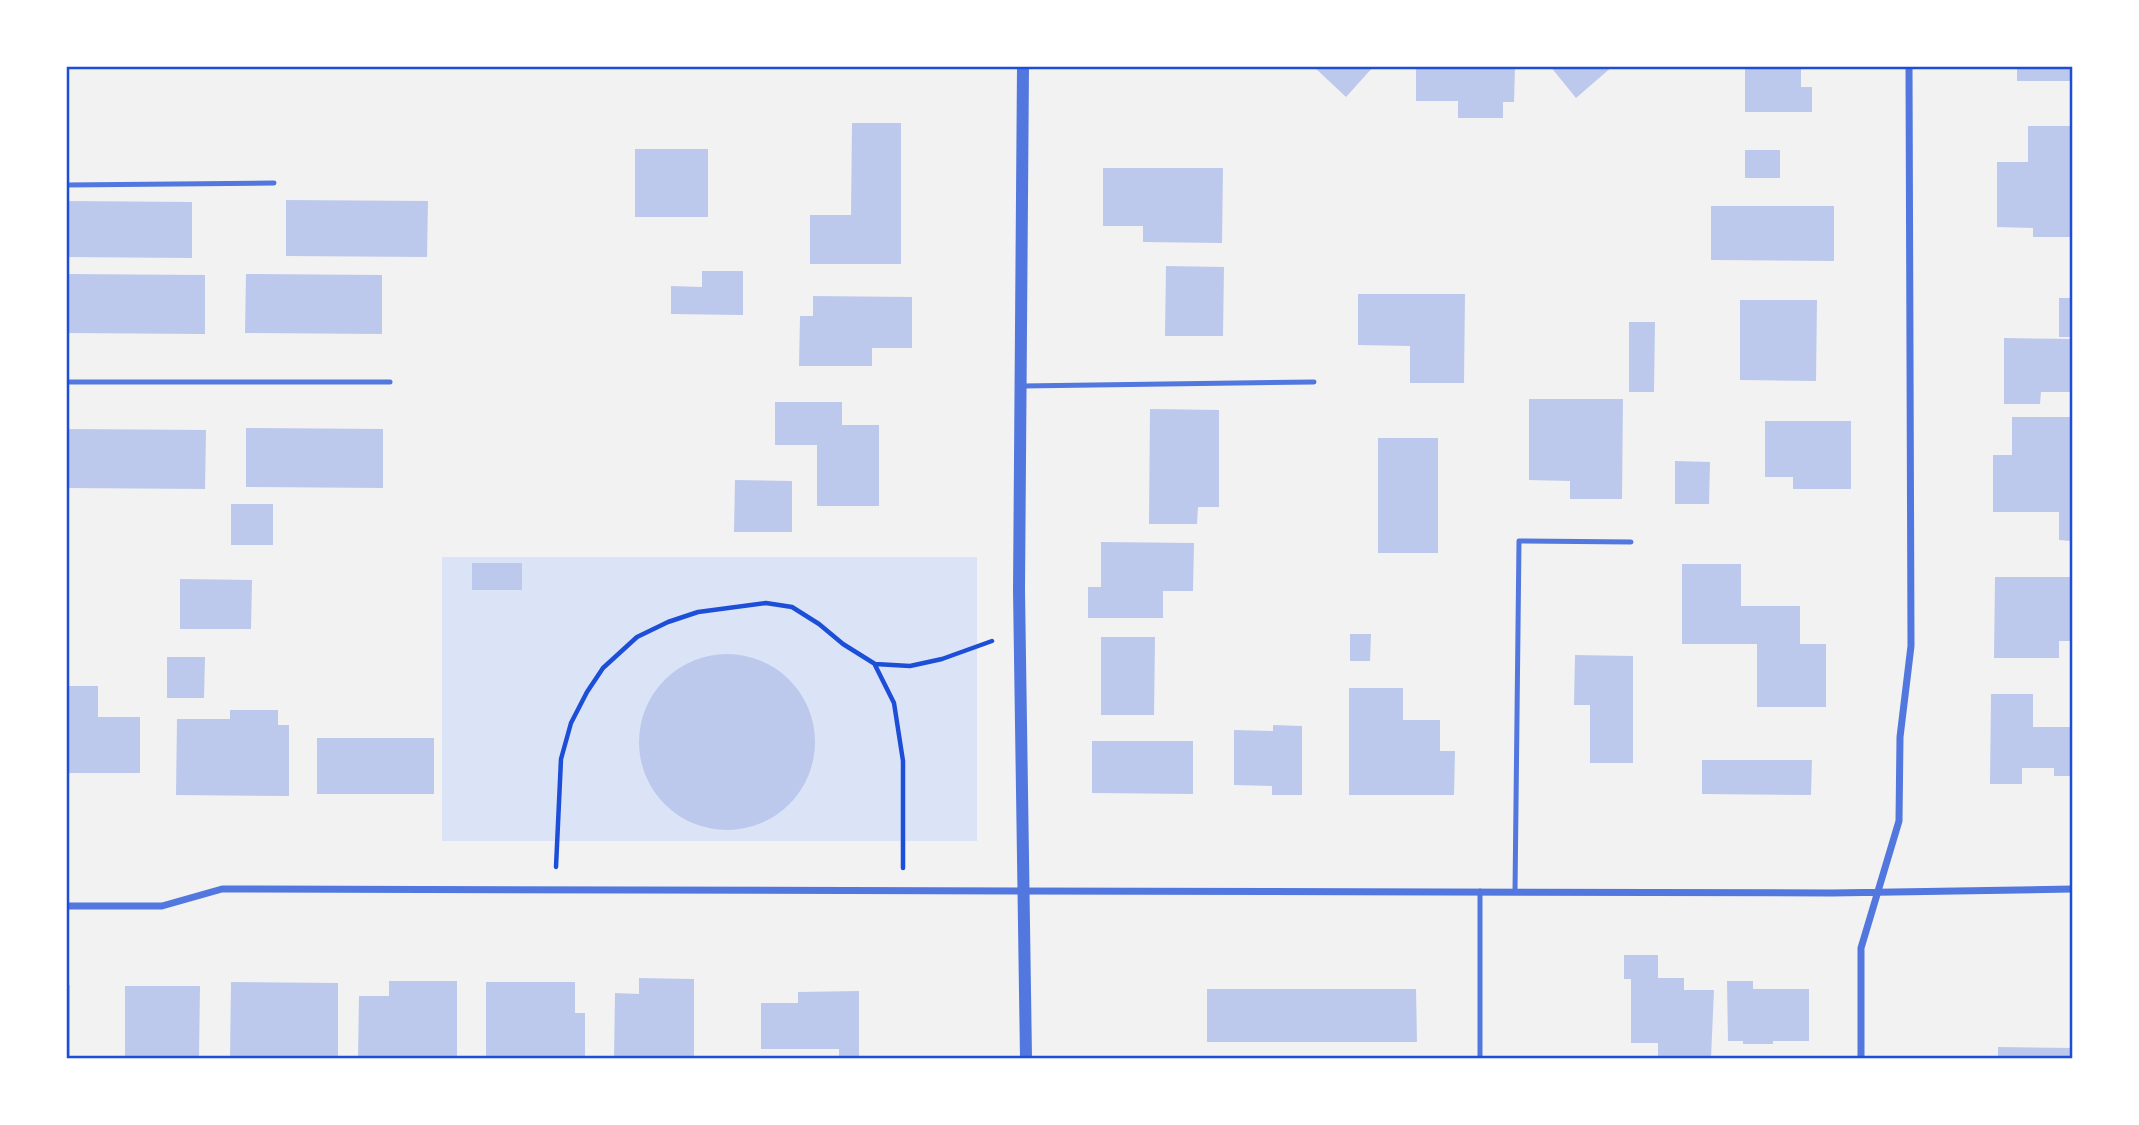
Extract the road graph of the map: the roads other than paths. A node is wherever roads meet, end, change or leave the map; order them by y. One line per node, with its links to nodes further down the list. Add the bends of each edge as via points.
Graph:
1 (1023, 66): 8 (street)
2 (1909, 66): 14 (street, via 1910,646 1900,737 1899,821)
3 (274, 183): 4 (lane)
4 (66, 185)
5 (66, 382): 6 (lane)
6 (390, 382)
7 (1314, 382): 8 (lane)
8 (1022, 386): 11 (street)
9 (1631, 542): 13 (lane, via 1519,541)
10 (2073, 889): 14 (street)
11 (1023, 890): 12 (street); 15 (street, via 222,889 162,906); 16 (street)
12 (1480, 891): 13 (street); 17 (lane)
13 (1515, 892): 14 (street)
14 (1879, 892): 18 (street, via 1861,948)
15 (66, 906)
16 (1026, 1059)
17 (1480, 1059)
18 (1861, 1059)

